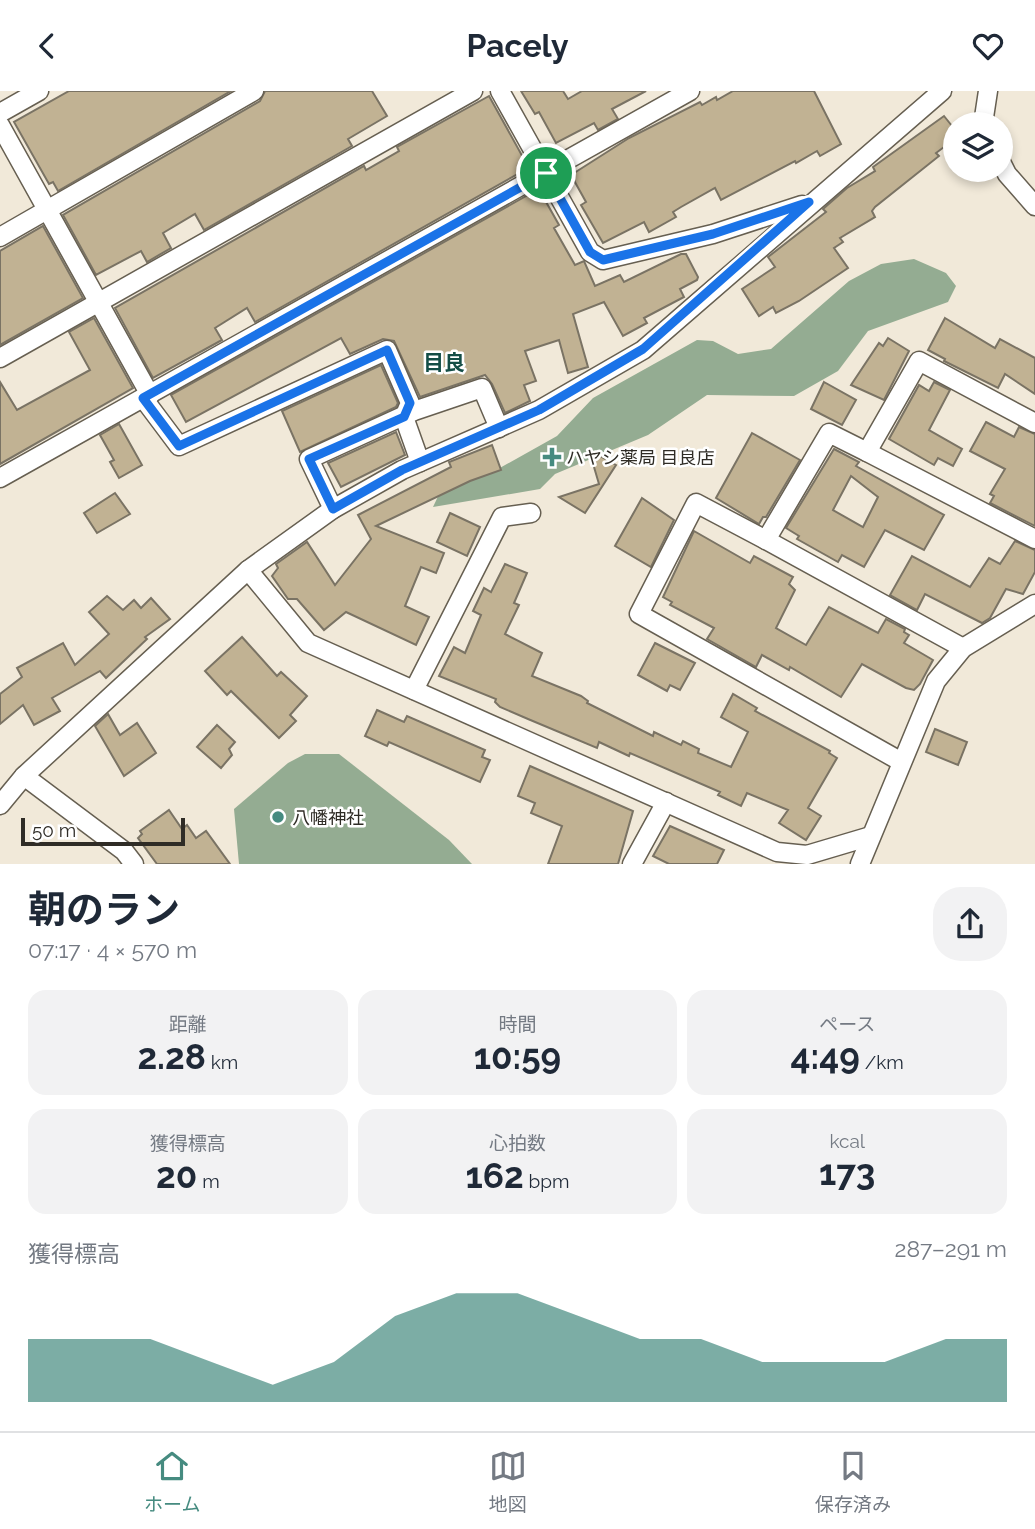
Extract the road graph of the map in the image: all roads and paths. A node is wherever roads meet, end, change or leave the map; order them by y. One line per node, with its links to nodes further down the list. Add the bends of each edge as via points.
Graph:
1 (39, 91): 9 (street)
2 (254, 91): 15 (street)
3 (472, 91): 17 (street)
4 (500, 91): 11 (street)
5 (690, 91): 11 (street)
6 (942, 91): 13 (street)
7 (988, 91): 8 (street)
8 (985, 112)
9 (0, 113)
10 (0, 125): 15 (street)
11 (546, 173): 13 (street, via 590,252 603,260 713,234); 19 (street)
12 (1013, 181): 14 (street)
13 (809, 202): 22 (street, via 643,349)
14 (1035, 206)
15 (47, 211): 16 (street); 17 (street)
16 (0, 237)
17 (98, 303): 18 (street); 19 (street)
18 (0, 358)
19 (147, 396): 20 (street, via 179,446 387,350 410,403); 25 (street)
20 (404, 417): 22 (street, via 482,388); 24 (street); 26 (street, via 309,459)
21 (1035, 423): 23 (street, via 919,361)
22 (499, 428): 24 (street)
23 (867, 452): 28 (street); 29 (street, via 829,433)
24 (421, 462): 26 (street)
25 (0, 478)
26 (333, 509): 30 (street)
27 (531, 513): 33 (street, via 502,517)
28 (1035, 539)
29 (766, 540): 32 (street); 34 (street, via 696,503 639,614)
30 (248, 570): 33 (street, via 308,643); 35 (street)
31 (1035, 604): 32 (street)
32 (963, 648): 34 (street, via 936,681)
33 (414, 690): 36 (street)
34 (900, 761): 38 (street)
35 (24, 776): 37 (street); 39 (street, via 124,851)
36 (666, 802): 38 (street, via 777,852 807,855); 40 (street)
37 (0, 805)
38 (871, 836): 41 (street)
39 (134, 864)
40 (632, 864)
41 (860, 864)

